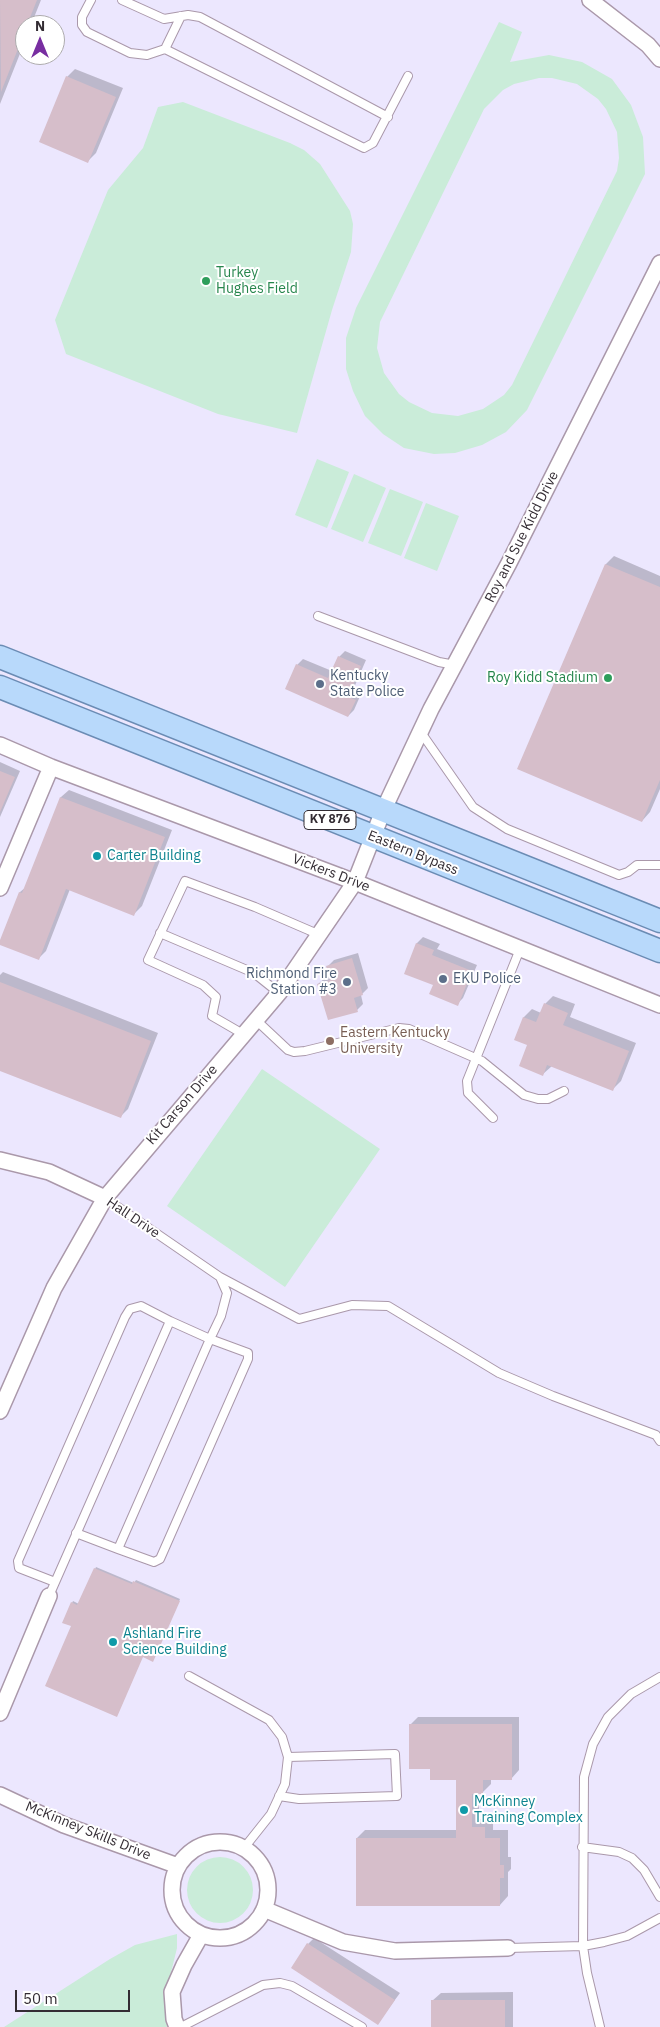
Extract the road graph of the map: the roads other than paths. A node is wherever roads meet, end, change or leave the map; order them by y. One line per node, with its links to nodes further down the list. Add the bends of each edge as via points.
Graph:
1 (91, 0): 5 (lane, via 82,17 82,25 87,32 130,52 147,55)
2 (122, 0): 4 (lane, via 164,19)
3 (590, 0): 6 (street, via 648,45)
4 (181, 16): 5 (lane); 8 (lane, via 200,16)
5 (165, 49): 8 (lane, via 364,148 373,143)
6 (660, 59)
7 (408, 76): 8 (lane)
8 (388, 117)
9 (660, 263): 12 (street, Roy and Sue Kidd Drive)
10 (318, 616): 12 (lane, via 439,662)
11 (0, 657): 17 (main road, Eastern Bypass / KY 876)
12 (455, 665): 14 (street, Roy and Sue Kidd Drive)
13 (0, 687): 18 (main road, Eastern Bypass / KY 876)
14 (420, 731): 17 (street, Roy and Sue Kidd Drive); 19 (lane, via 473,808 507,829 618,875 636,865)
15 (0, 745): 16 (street, Vickers Drive)
16 (51, 767): 20 (street, Vickers Drive); 21 (street)
17 (383, 811): 18 (street, Kit Carson Drive); 22 (main road, Eastern Bypass / KY 876)
18 (372, 837): 20 (street, Kit Carson Drive); 26 (main road, Eastern Bypass / KY 876)
19 (660, 865)
20 (354, 882): 24 (street, Kit Carson Drive); 25 (street, Vickers Drive)
21 (0, 888)
22 (660, 921)
23 (160, 933): 24 (lane, via 185,881); 27 (lane, via 254,973); 30 (lane, via 148,960 204,984 216,997 212,1016)
24 (320, 935): 27 (street, Kit Carson Drive)
25 (520, 949): 28 (street, Vickers Drive); 31 (lane)
26 (660, 952)
27 (279, 993): 29 (street, Kit Carson Drive)
28 (660, 1005)
29 (256, 1020): 30 (street, Kit Carson Drive); 31 (lane, via 294,1052 399,1028 409,1029)
30 (243, 1034): 35 (street, Kit Carson Drive)
31 (476, 1058): 32 (lane, via 510,1081 524,1095 548,1099); 33 (lane, via 466,1087)
32 (564, 1091)
33 (493, 1118)
34 (0, 1160): 35 (street, Hall Drive, via 49,1172)
35 (105, 1198): 36 (lane, Hall Drive); 39 (street, Kit Carson Drive, via 54,1288)
36 (220, 1277): 38 (lane, via 227,1293 221,1316); 40 (lane, Hall Drive, via 300,1319 352,1305 388,1306 499,1373 656,1435)
37 (170, 1321): 38 (lane); 41 (lane); 43 (lane, via 141,1306 130,1309 121,1326 18,1561 19,1568)
38 (210, 1338): 42 (lane); 42 (lane, via 248,1353 248,1360 168,1544 160,1559 154,1562)
39 (0, 1411)
40 (660, 1441)
41 (76, 1533): 42 (lane); 43 (lane)
42 (118, 1549)
43 (55, 1582): 44 (lane)
44 (49, 1596): 47 (street)
45 (190, 1676): 48 (lane, via 269,1720 282,1737)
46 (660, 1677): 51 (lane, via 619,1705 593,1744 584,1777)
47 (0, 1713)
48 (288, 1757): 50 (lane, via 285,1784); 50 (lane, via 395,1754 397,1796 299,1799)
49 (0, 1794): 53 (street, McKinney Skills Drive, via 64,1825)
50 (279, 1796): 52 (lane, via 271,1814)
51 (582, 1847): 54 (lane, via 618,1852 632,1858 644,1870); 58 (lane)
52 (244, 1848): 53 (street, via 229,1842 210,1843 192,1850); 55 (street, via 265,1872 268,1890)
53 (178, 1866): 57 (street, via 171,1890 175,1909 185,1924)
54 (660, 1897)
55 (264, 1909): 57 (street, via 253,1925 238,1935 219,1938); 59 (street, via 343,1942 388,1950)
56 (660, 1918): 58 (lane, via 627,1936)
57 (201, 1935): 60 (street, via 172,1992 174,2018)
58 (583, 1946): 59 (lane); 62 (lane)
59 (508, 1948)
60 (179, 2027): 61 (lane, via 263,1985 280,1982)
61 (362, 2027)
62 (600, 2027)

